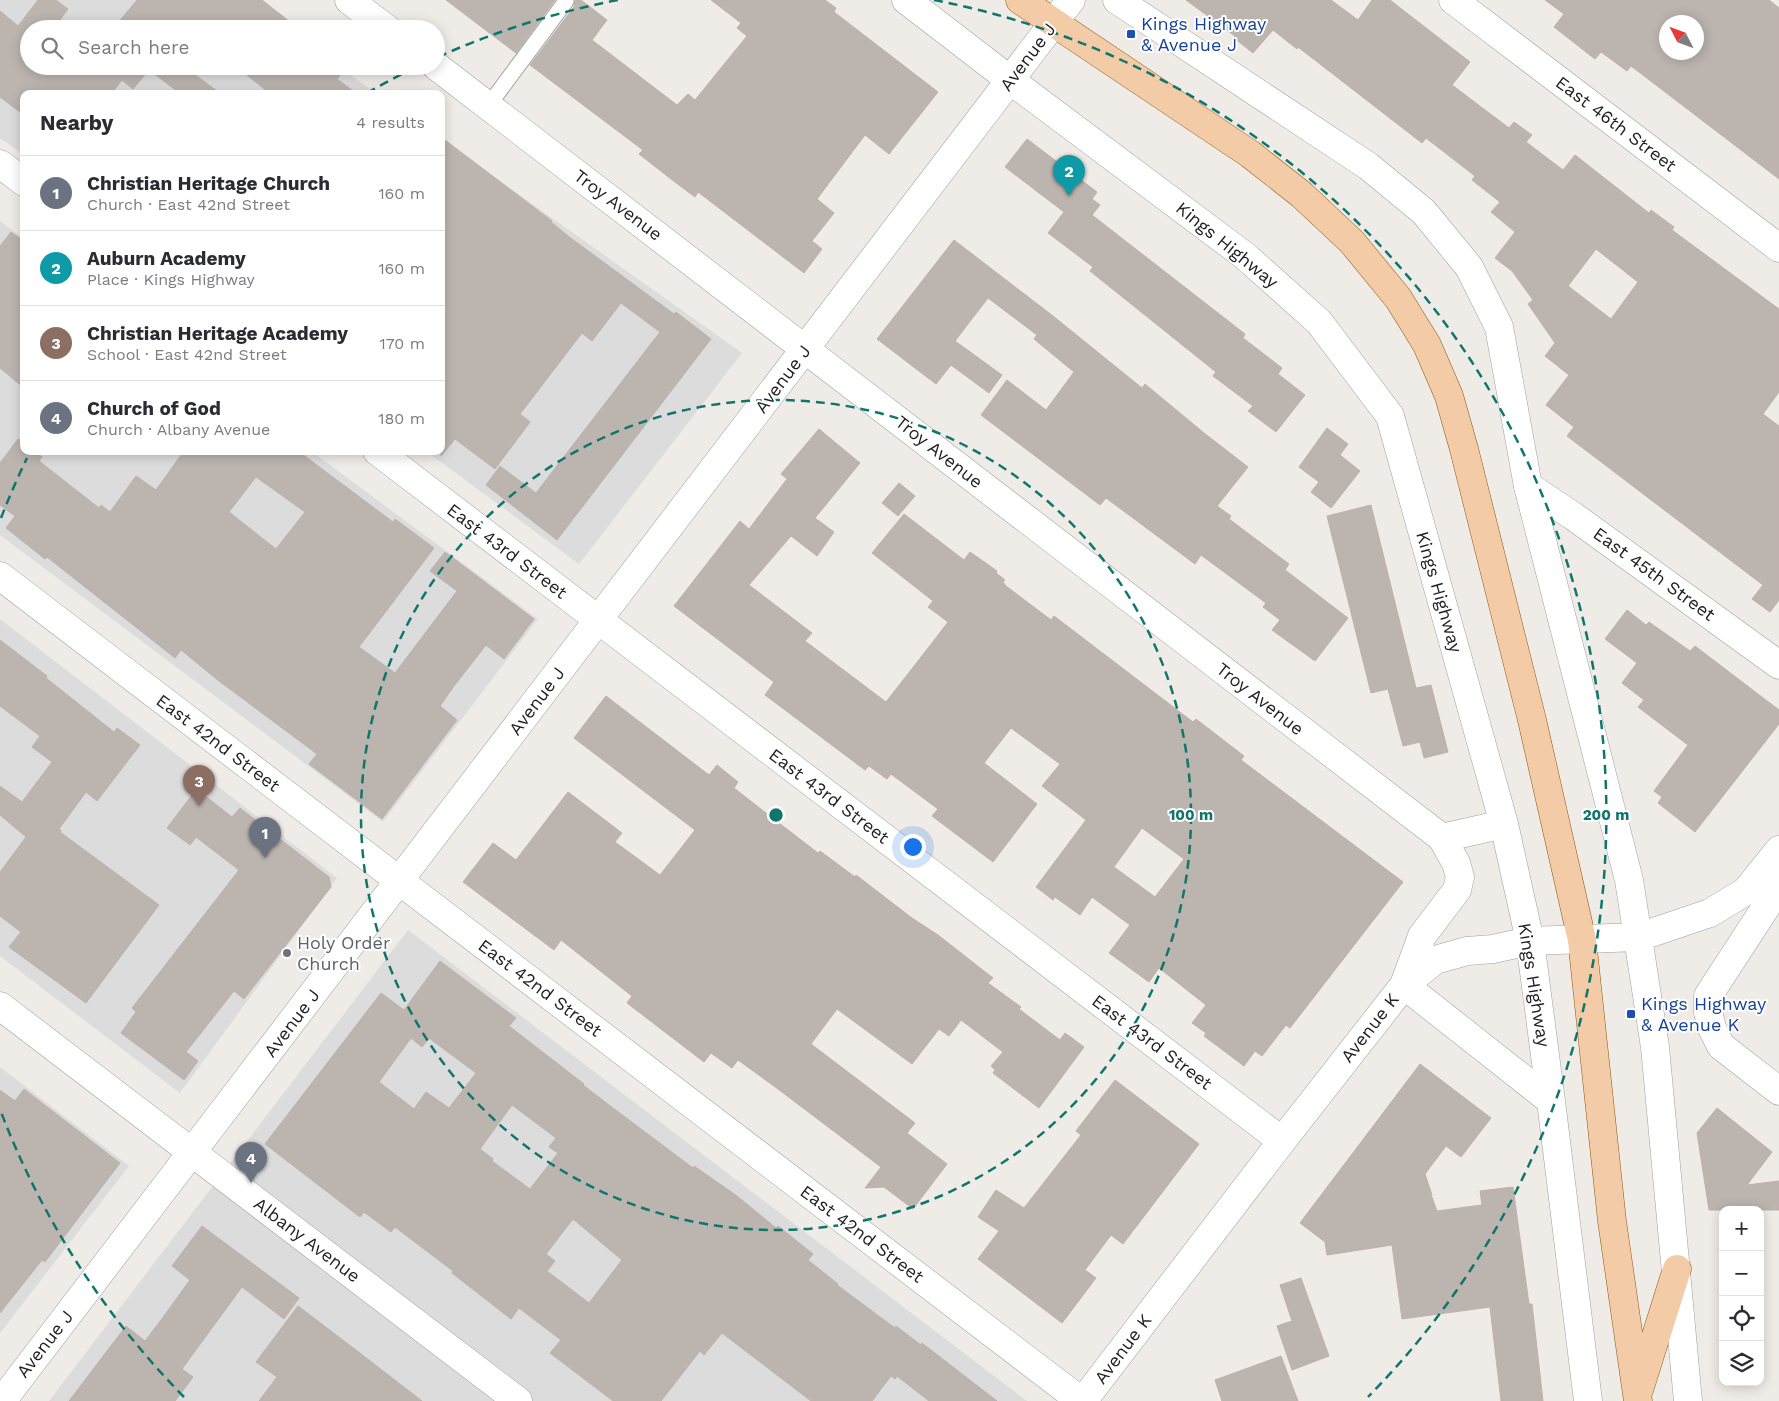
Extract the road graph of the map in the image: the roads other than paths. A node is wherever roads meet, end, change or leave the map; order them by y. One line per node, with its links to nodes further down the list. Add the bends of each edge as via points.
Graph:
1 (349, 0): 8 (street)
2 (906, 0): 11 (street, Kings Highway)
3 (1020, 0): 9 (main road)
4 (1072, 0): 9 (street, Avenue J)
5 (1117, 0): 18 (street, via 1368,166 1424,212 1469,267 1499,326)
6 (1454, 0): 15 (street, East 46th Street)
7 (566, 1): 12 (lane)
8 (375, 20)
9 (1054, 23): 11 (street, Avenue J); 28 (main road, via 1250,154 1302,195 1352,242 1398,298 1426,345 1449,396 1464,449 1532,720)
10 (445, 73): 12 (street, Troy Avenue)
11 (1010, 80): 16 (street, Avenue J); 22 (street, Kings Highway, via 1245,256 1319,322 1390,416)
12 (488, 106): 16 (street, Troy Avenue)
13 (0, 164): 14 (street)
14 (20, 179)
15 (1779, 248)
16 (806, 348): 20 (street, Avenue J); 23 (street, Troy Avenue)
17 (382, 455): 20 (street, East 43rd Street)
18 (1528, 486): 21 (street, East 45th Street); 27 (street, via 1627,868)
19 (0, 576): 26 (street, East 42nd Street)
20 (599, 620): 26 (street, Avenue J); 34 (street, East 43rd Street)
21 (1779, 665)
22 (1504, 824): 23 (street); 29 (street, Kings Highway)
23 (1442, 838): 30 (street, via 1456,862 1460,877 1457,890 1422,936)
24 (1779, 850): 27 (street, Avenue K, via 1746,890 1732,900 1710,913)
25 (1779, 876): 32 (street, via 1768,904 1708,996 1712,1028 1721,1046)
26 (400, 881): 35 (street, Avenue J); 40 (street, East 42nd Street)
27 (1639, 937): 28 (street, Avenue K); 36 (street, via 1656,1047)
28 (1582, 940): 29 (street, Avenue K); 37 (main road, via 1612,1221)
29 (1530, 941): 30 (street, Avenue K, via 1467,951 1435,960); 33 (street, Kings Highway)
30 (1404, 985): 33 (street); 34 (street, Avenue K)
31 (0, 1006): 35 (street, Albany Avenue)
32 (1779, 1091)
33 (1551, 1101): 41 (street, Kings Highway)
34 (1282, 1141): 40 (street, Avenue K)
35 (192, 1153): 38 (street, Avenue J); 39 (street, Albany Avenue)
36 (1677, 1269): 37 (main road); 42 (street)
37 (1637, 1399)
38 (2, 1401)
39 (518, 1401)
40 (1082, 1401)
41 (1588, 1401)
42 (1688, 1401)

